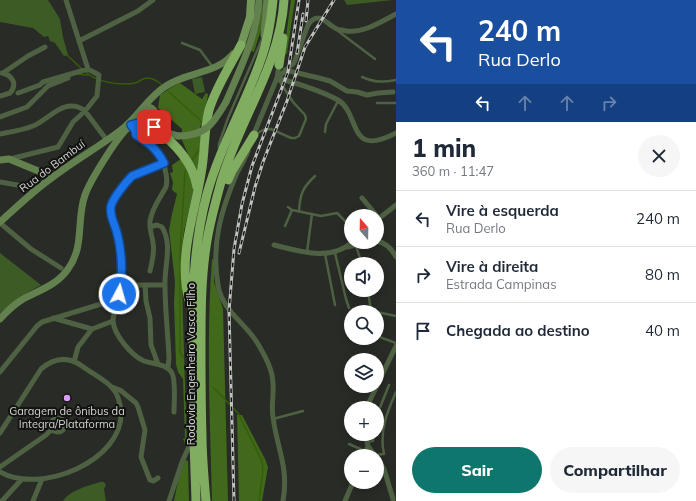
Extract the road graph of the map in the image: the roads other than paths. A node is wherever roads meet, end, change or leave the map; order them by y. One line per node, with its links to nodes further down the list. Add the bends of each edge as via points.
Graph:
1 (66, 0): 12 (street)
2 (152, 0): 12 (street, via 138,11)
3 (251, 0): 14 (main road, via 250,17)
4 (259, 0): 35 (main road, bridge, via 254,34 226,102 215,121 205,130 190,135 178,136)
5 (267, 0): 11 (main road)
6 (273, 0): 9 (highway, Rodovia Engenheiro Vasco Filho)
7 (284, 4): 18 (highway); 59 (highway, Rodovia Engenheiro Vasco Filho, via 274,52 230,157)
8 (396, 14): 10 (street, via 356,31)
9 (271, 16): 11 (lane); 42 (highway, Rodovia Engenheiro Vasco Filho, via 261,59)
10 (336, 29): 16 (lane); 18 (street, via 325,20 309,22 294,63)
11 (264, 35): 42 (lane, via 228,118 219,144)
12 (79, 41): 19 (street)
13 (182, 43): 17 (lane, via 200,50)
14 (241, 45): 17 (main road, Rua do Bambuí, via 225,63); 50 (highway, via 209,111)
15 (45, 47): 20 (street)
16 (375, 59)
17 (214, 68): 31 (main road, Rua do Bambuí, via 166,85)
18 (283, 68): 23 (street); 23 (street); 25 (street, via 330,81 347,91 367,95)
19 (85, 70): 21 (street); 32 (street, via 98,74 99,80 97,96)
20 (2, 73): 27 (street, via 10,76 14,85 10,93)
21 (68, 76): 26 (street, via 43,82); 33 (street, via 48,86 27,107)
22 (362, 77): 24 (lane, via 377,82)
23 (277, 78): 28 (street); 39 (street); 39 (lane, via 306,119 299,136 295,138 268,128)
24 (396, 80)
25 (393, 92)
26 (18, 93)
27 (0, 96)
28 (338, 101): 36 (lane, via 326,124); 37 (street, via 348,112 356,131 363,138 376,140)
29 (377, 103): 30 (lane)
30 (396, 103)
31 (143, 108): 34 (main road, via 152,108 155,118); 40 (main road, Rua do Bambuí, via 132,121)
32 (85, 111): 38 (street, via 73,106 64,107 33,126); 40 (street); 43 (street, via 73,122 58,147)
33 (0, 117)
34 (135, 124): 35 (main road); 41 (main road, via 124,132); 45 (street, via 136,135 158,152)
35 (154, 127): 50 (highway, via 184,156 196,183)
36 (325, 132)
37 (396, 133)
38 (0, 134)
39 (254, 135): 59 (highway, via 232,171); 100 (street, via 246,158 234,180 219,226 216,275 224,305 256,340 268,362 273,384)
40 (108, 139): 41 (main road, via 113,139); 47 (main road, Rua do Bambuí)
41 (114, 145): 83 (main road, via 84,196 78,250 69,268 54,284 18,302)
42 (218, 158): 79 (highway, Rodovia Engenheiro Vasco Filho, via 202,216 195,263)
43 (9, 159): 44 (main road); 47 (main road)
44 (0, 160)
45 (164, 163): 63 (street, via 167,185 153,209); 73 (street, via 132,176 111,205 112,220 117,232)
46 (315, 176): 56 (lane, via 300,196)
47 (52, 177): 49 (main road, Rua do Bambuí)
48 (0, 182): 49 (street)
49 (35, 191): 61 (main road, Rua do Bambuí)
50 (197, 197): 79 (highway, via 187,243 185,273)
51 (362, 198): 54 (street)
52 (396, 205): 57 (street)
53 (288, 207): 55 (lane)
54 (370, 209)
55 (292, 210): 56 (lane); 62 (lane)
56 (299, 212): 58 (lane)
57 (384, 213)
58 (312, 214): 60 (lane, via 322,216 336,213); 67 (lane)
59 (212, 218): 120 (highway, Rodovia Engenheiro Vasco Filho, via 201,298 202,434)
60 (344, 220)
61 (0, 223): 71 (street, via 31,249)
62 (285, 226)
63 (150, 227): 72 (street, via 154,251); 75 (street, via 160,226 166,236 168,248)
64 (384, 244): 70 (street)
65 (274, 245): 67 (street)
66 (344, 248): 68 (street)
67 (307, 252): 69 (street)
68 (335, 252): 69 (street); 78 (lane)
69 (325, 254): 77 (lane)
70 (396, 257)
71 (61, 268)
72 (150, 271)
73 (121, 285): 74 (street); 76 (street)
74 (145, 285): 75 (street); 90 (street, via 151,345)
75 (165, 285): 91 (street)
76 (117, 303): 82 (street, via 101,304); 84 (street)
77 (335, 305)
78 (348, 305)
79 (193, 311): 103 (highway, Rodovia Engenheiro Vasco Filho)
80 (384, 313): 81 (lane)
81 (396, 316)
82 (53, 318): 85 (street); 93 (street, via 37,326)
83 (0, 319)
84 (113, 321): 85 (street); 90 (street, via 129,350 139,358)
85 (92, 329): 89 (street, via 78,348)
86 (384, 338): 87 (lane)
87 (396, 342)
88 (396, 346): 92 (street)
89 (74, 362): 95 (street); 102 (street, via 56,360 41,369)
90 (158, 364): 91 (street)
91 (168, 367): 99 (street, via 174,379)
92 (384, 371)
93 (0, 372)
94 (389, 385): 97 (lane)
95 (112, 387): 111 (street, via 120,390 138,406 145,430 141,457 150,480); 113 (street, via 120,405 121,417 116,436 108,447 97,457 69,471)
96 (396, 392): 107 (lane, via 386,414)
97 (382, 401)
98 (303, 411): 100 (lane)
99 (174, 412)
100 (273, 419): 121 (street, via 285,475)
101 (52, 429): 108 (street)
102 (0, 433)
103 (194, 437): 118 (street, via 182,462); 119 (highway, Rodovia Engenheiro Vasco Filho)
104 (373, 441): 106 (lane)
105 (349, 444): 106 (lane)
106 (366, 449)
107 (383, 449)
108 (0, 467)
109 (384, 469): 115 (street)
110 (0, 472): 112 (street)
111 (158, 478)
112 (22, 479): 113 (street); 116 (street)
113 (42, 479): 117 (street)
114 (350, 489): 122 (street)
115 (394, 500)
116 (2, 501)
117 (33, 501)
118 (169, 501)
119 (196, 501)
120 (206, 501)
121 (283, 501)
122 (345, 501)

